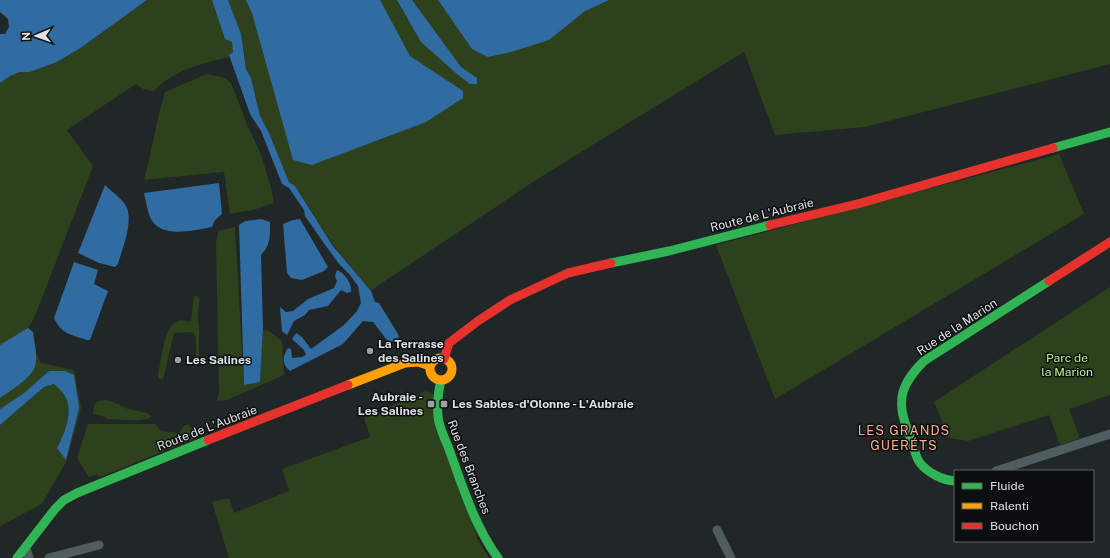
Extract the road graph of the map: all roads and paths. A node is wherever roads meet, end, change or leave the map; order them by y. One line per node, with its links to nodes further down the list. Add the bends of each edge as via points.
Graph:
1 (1110, 132): 3 (street, Route de L'Aubraie, via 861,203 669,251 568,273 510,300 484,317 448,344)
2 (1110, 242): 8 (street, Rue de la Marion, via 924,362 914,371 902,397 903,421 918,461 939,477)
3 (444, 359): 4 (street, via 436,360); 5 (street, via 450,363 452,369 450,376)
4 (430, 366): 5 (street, via 432,376); 11 (street, Route de L'Aubraie, via 413,361 405,363 88,488 61,503)
5 (441, 380): 15 (street, Rue des Branches, via 438,418 478,524)
6 (1110, 434): 7 (street)
7 (999, 470)
8 (954, 481)
9 (717, 530): 16 (street)
10 (99, 545): 14 (street)
11 (26, 548): 12 (street, Route de L'Aubraie); 13 (street)
12 (17, 558)
13 (29, 558)
14 (49, 558)
15 (498, 558)
16 (731, 558)

